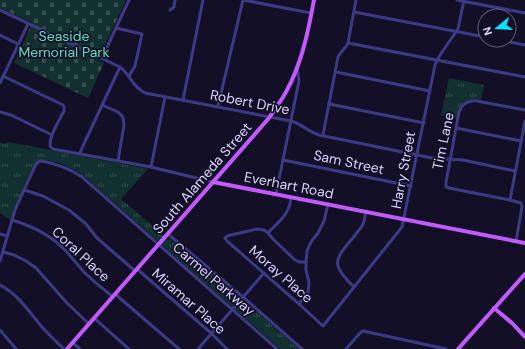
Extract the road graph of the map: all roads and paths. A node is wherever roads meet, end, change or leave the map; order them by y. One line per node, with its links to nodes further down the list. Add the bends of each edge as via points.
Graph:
1 (129, 0): 15 (street)
2 (175, 0): 10 (street, via 174,7)
3 (203, 0): 32 (street)
4 (243, 0): 12 (street); 35 (street)
5 (314, 0): 12 (main road, South Alameda Street)
6 (356, 0): 11 (street)
7 (457, 0): 8 (street)
8 (464, 1): 13 (street); 16 (street, Harry Street)
9 (0, 10): 14 (street, Robert Drive)
10 (170, 10)
11 (354, 12): 16 (street); 19 (street)
12 (311, 13): 24 (main road, South Alameda Street, via 305,45)
13 (525, 13)
14 (28, 24): 20 (street); 21 (street, Robert Drive)
15 (116, 28): 21 (street); 27 (street, via 142,34 135,66)
16 (456, 32): 18 (street); 22 (street, Harry Street)
17 (0, 35): 20 (street)
18 (477, 36)
19 (348, 43): 22 (street); 25 (street, via 338,57)
20 (18, 44): 26 (street)
21 (102, 58): 23 (street, Robert Drive)
22 (437, 60): 28 (street); 30 (street, Harry Street)
23 (120, 67): 27 (street, Robert Drive); 34 (street)
24 (297, 68): 38 (main road, South Alameda Street); 39 (street, via 299,81)
25 (336, 72): 30 (street); 33 (street)
26 (3, 76): 29 (street); 43 (street, via 61,103 64,111)
27 (129, 76): 31 (street, Robert Drive, via 135,87 141,91)
28 (525, 77)
29 (0, 83)
30 (430, 91): 41 (street, Harry Street)
31 (165, 97): 32 (street, Robert Drive); 51 (street)
32 (183, 100): 35 (street, Robert Drive)
33 (329, 104): 41 (street); 44 (street)
34 (102, 105): 46 (street); 50 (street, via 120,113 123,118)
35 (218, 106): 38 (street, Robert Drive)
36 (525, 110): 42 (street, Tim Lane, via 472,100 461,108)
37 (0, 112): 43 (street)
38 (269, 118): 39 (street, Robert Drive); 53 (main road, South Alameda Street)
39 (291, 121): 44 (street, Robert Drive); 48 (street)
40 (525, 121): 45 (street)
41 (424, 123): 47 (street, Harry Street)
42 (456, 128): 45 (street); 49 (street, Tim Lane)
43 (52, 135): 46 (street, Everhart Road, via 50,146 53,149)
44 (323, 135): 47 (street, Robert Drive)
45 (521, 141): 52 (street)
46 (80, 154): 50 (street, Everhart Road)
47 (417, 155): 49 (street, Robert Drive); 54 (street, Harry Street)
48 (283, 160): 54 (street, Sam Street); 56 (street)
49 (450, 160): 52 (street, Robert Drive); 58 (street, Tim Lane, via 446,187)
50 (118, 161): 51 (street, Everhart Road)
51 (151, 167): 53 (street, Everhart Road)
52 (516, 171): 58 (street)
53 (213, 182): 56 (main road, Everhart Road); 65 (main road, South Alameda Street)
54 (411, 186): 61 (street, Harry Street)
55 (24, 190): 62 (street); 69 (street, Carmel Parkway, via 36,164 40,161 66,167 82,176); 73 (street, Miramar Place, via 44,196 69,210 86,224 97,238)
56 (276, 194): 57 (main road, Everhart Road)
57 (291, 197): 59 (main road, Everhart Road); 63 (street, via 286,214)
58 (510, 200): 67 (street, via 521,203 522,207)
59 (328, 204): 60 (main road, Everhart Road); 72 (street, via 324,221 307,251)
60 (366, 211): 61 (main road, Everhart Road); 77 (street, via 363,224 337,261 338,269)
61 (404, 219): 67 (main road, Everhart Road); 77 (street, Harry Street, via 402,226)
62 (12, 220): 66 (street); 78 (street, Coral Place, via 28,225 56,242 84,272)
63 (268, 233): 72 (street, via 295,260); 74 (street, Moray Place, via 257,230 225,238)
64 (0, 234): 66 (street)
65 (168, 234): 69 (main road, South Alameda Street); 79 (street, Carmel Parkway)
66 (7, 236): 70 (street)
67 (516, 241): 68 (main road, Everhart Road)
68 (525, 243)
69 (158, 245): 73 (main road, South Alameda Street); 82 (street, Carmel Parkway)
70 (3, 252): 71 (street); 84 (street, via 14,255 36,268)
71 (0, 261)
72 (306, 262): 80 (street, via 308,293)
73 (136, 270): 78 (main road, South Alameda Street); 87 (street, Miramar Place)
74 (264, 273): 79 (street); 80 (street, Moray Place)
75 (525, 274): 81 (main road)
76 (0, 285): 91 (street, via 17,298 42,327)
77 (354, 287): 85 (street, Harry Street)
78 (114, 295): 83 (main road, South Alameda Street); 94 (street, Coral Place)
79 (243, 297): 82 (street); 98 (street, Carmel Parkway)
80 (299, 304): 85 (street, Moray Place)
81 (494, 308): 88 (main road); 101 (main road)
82 (232, 310): 87 (street); 97 (street, Carmel Parkway)
83 (94, 318): 84 (main road, South Alameda Street); 93 (street)
84 (89, 324): 89 (main road, South Alameda Street)
85 (323, 326)
86 (0, 330): 90 (street)
87 (211, 333): 95 (street); 96 (street, Miramar Place)
88 (525, 337)
89 (73, 342): 91 (main road, South Alameda Street); 92 (street)
90 (16, 349)
91 (66, 349)
92 (80, 349)
93 (129, 349)
94 (179, 349)
95 (198, 349)
96 (227, 349)
97 (277, 349)
98 (302, 349)
99 (346, 349): 100 (street, via 363,331)
100 (446, 349)
101 (458, 349)

